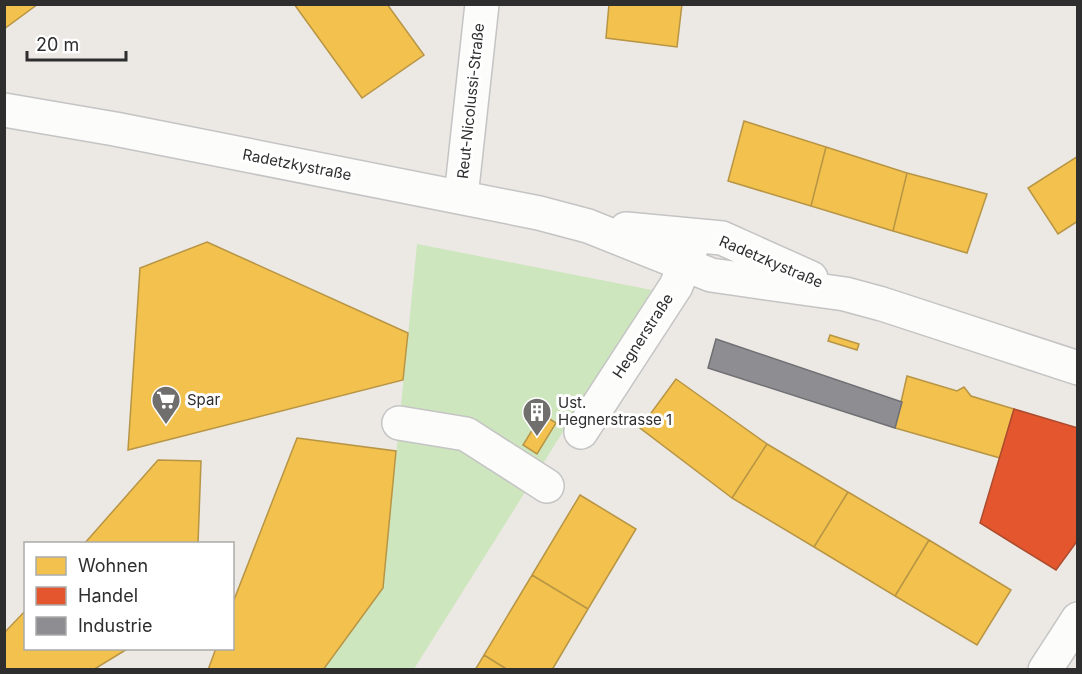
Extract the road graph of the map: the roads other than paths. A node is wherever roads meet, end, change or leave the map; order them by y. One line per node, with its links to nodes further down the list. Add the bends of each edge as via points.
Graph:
1 (482, 4): 3 (street, Reut-Nicolussi-Straße)
2 (4, 110): 3 (street, Radetzkystraße)
3 (461, 197): 4 (street, Radetzkystraße)
4 (690, 250): 5 (street, Radetzkystraße, via 722,238 845,294); 7 (street, Hegnerstraße, via 676,286)
5 (1077, 368)
6 (399, 423): 8 (street, via 466,434)
7 (581, 432)
8 (548, 486)
9 (1077, 619): 10 (street)
10 (1045, 669)

